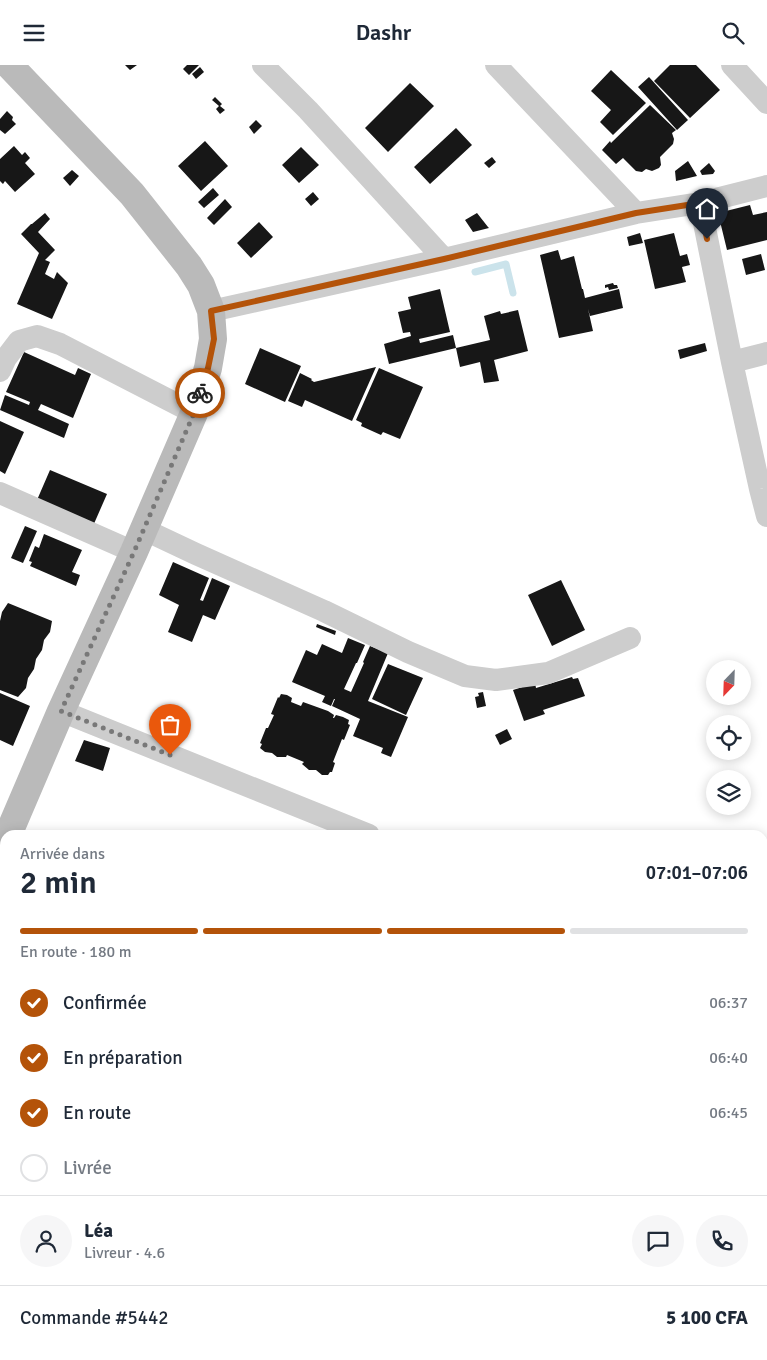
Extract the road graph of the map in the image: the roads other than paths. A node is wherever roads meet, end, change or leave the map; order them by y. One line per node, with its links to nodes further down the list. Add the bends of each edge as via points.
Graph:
1 (9, 65): 10 (main road, via 132,194 189,266)
2 (263, 65): 9 (street)
3 (496, 65): 8 (street)
4 (732, 65): 5 (street)
5 (767, 103)
6 (767, 186): 7 (street)
7 (700, 203): 8 (street); 12 (street)
8 (636, 213): 9 (street)
9 (444, 259): 10 (street)
10 (211, 311): 14 (main road, via 214,339)
11 (767, 353): 12 (street)
12 (732, 362): 16 (street)
13 (0, 371): 14 (street, via 19,341 37,336 60,344)
14 (194, 413): 17 (main road)
15 (0, 493): 17 (street)
16 (767, 516)
17 (139, 541): 18 (street, via 196,554 324,611 408,653 465,676 496,680 548,673); 19 (main road)
18 (630, 638)
19 (61, 711): 20 (main road); 21 (street)
20 (10, 830)
21 (357, 830)

